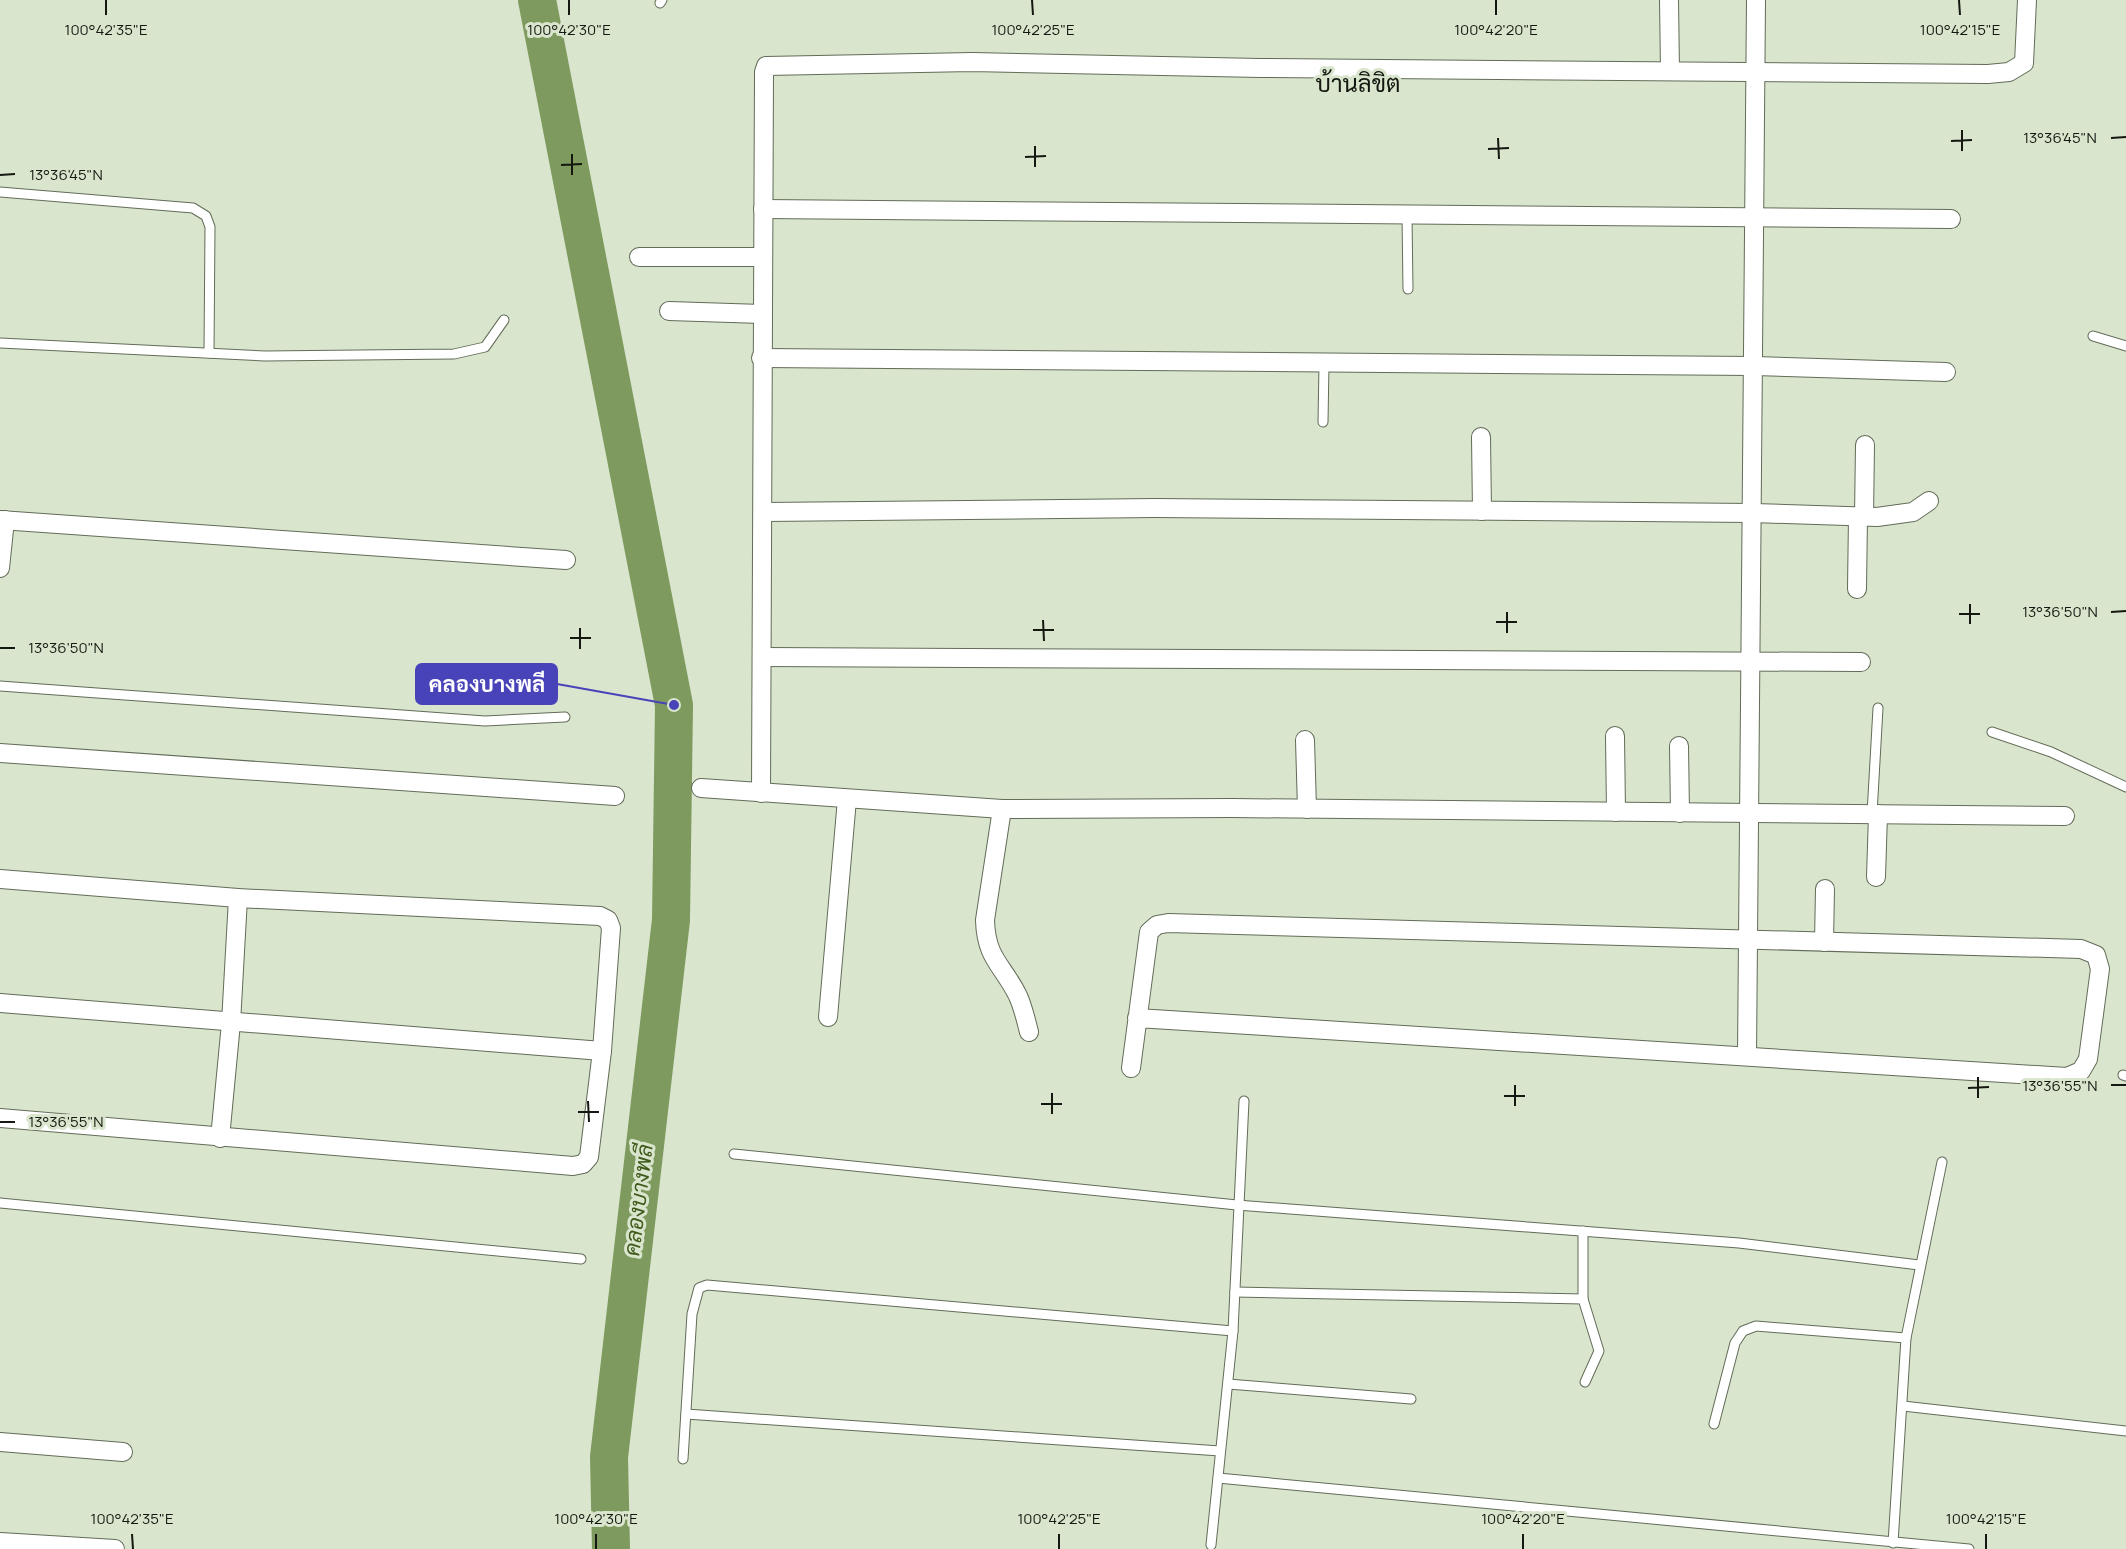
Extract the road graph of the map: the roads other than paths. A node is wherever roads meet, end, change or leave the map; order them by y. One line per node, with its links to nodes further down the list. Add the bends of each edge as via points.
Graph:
1 (1669, 0): 4 (street)
2 (1756, 0): 5 (street)
3 (2027, 0): 5 (street, via 2024,63 2009,72)
4 (1670, 70): 5 (street); 7 (street, via 972,62 771,64 764,72)
5 (1755, 70): 9 (street)
6 (0, 192): 20 (lane, via 193,208 206,216 210,226)
7 (763, 209): 8 (street); 12 (street)
8 (1407, 216): 9 (street); 13 (lane)
9 (1754, 217): 10 (street); 23 (street)
10 (1951, 219)
11 (639, 257): 12 (street)
12 (762, 258): 15 (street)
13 (1408, 288)
14 (669, 311): 15 (street)
15 (762, 314): 21 (street)
16 (504, 320): 20 (lane, via 485,347 454,354)
17 (2093, 336): 19 (lane)
18 (0, 343): 20 (lane)
19 (2126, 346)
20 (209, 353)
21 (761, 358): 22 (street); 30 (street)
22 (1324, 364): 23 (street); 25 (lane)
23 (1754, 366): 24 (street); 31 (street)
24 (1946, 372)
25 (1323, 422)
26 (1481, 437): 29 (street)
27 (1865, 445): 32 (street)
28 (1929, 501): 32 (street, via 1913,512)
29 (1482, 511): 30 (street, via 1143,508); 31 (street)
30 (764, 512): 37 (street)
31 (1753, 513): 32 (street); 38 (street)
32 (1861, 516): 36 (street)
33 (3, 520): 34 (street); 35 (street)
34 (566, 560)
35 (0, 568)
36 (1857, 589)
37 (764, 657): 38 (street); 50 (street)
38 (1752, 662): 39 (street); 57 (street)
39 (1861, 662)
40 (0, 686): 42 (lane, via 473,721)
41 (1878, 708): 58 (lane)
42 (565, 717)
43 (1992, 732): 48 (lane)
44 (1615, 736): 55 (street)
45 (1305, 740): 54 (street)
46 (1679, 746): 56 (street)
47 (0, 753): 51 (street)
48 (2126, 787)
49 (701, 788): 50 (street)
50 (761, 793): 52 (street)
51 (615, 796)
52 (847, 799): 53 (street); 67 (street)
53 (1002, 809): 54 (street); 70 (street, via 985,921 986,939 988,950 1018,996)
54 (1307, 809): 55 (street)
55 (1616, 812): 56 (street)
56 (1680, 813): 57 (street)
57 (1750, 813): 58 (street); 64 (street)
58 (1875, 814): 59 (street); 60 (street)
59 (2065, 816)
60 (1876, 877)
61 (0, 879): 63 (street)
62 (1824, 889): 65 (street)
63 (238, 898): 69 (street); 71 (street, via 600,916 608,920 611,928)
64 (1748, 940): 65 (street); 68 (street, via 1168,923 1149,932); 72 (street)
65 (1824, 942): 72 (street, via 2081,949 2096,955 2100,969 2088,1059 2081,1071 2067,1077)
66 (0, 1003): 69 (street)
67 (828, 1017)
68 (1137, 1018): 72 (street); 73 (street)
69 (231, 1023): 71 (street); 76 (street)
70 (1029, 1032)
71 (602, 1051): 76 (street, via 589,1157 583,1164)
72 (1747, 1056)
73 (1131, 1068)
74 (1244, 1101): 80 (lane)
75 (0, 1118): 76 (street)
76 (220, 1137)
77 (734, 1154): 80 (lane)
78 (1942, 1162): 83 (lane)
79 (0, 1203): 82 (lane)
80 (1238, 1205): 81 (lane); 84 (lane)
81 (1583, 1231): 83 (lane, via 1739,1243); 85 (lane)
82 (581, 1259)
83 (1919, 1265): 87 (lane)
84 (1235, 1292): 85 (lane); 86 (lane)
85 (1583, 1299): 88 (lane, via 1599,1351)
86 (1233, 1331): 89 (lane); 92 (lane, via 707,1285 699,1288 692,1314)
87 (1906, 1338): 91 (lane); 93 (lane, via 1756,1326 1743,1331 1735,1343)
88 (1585, 1382)
89 (1228, 1384): 90 (lane); 96 (lane)
90 (1411, 1399)
91 (1903, 1406): 94 (lane); 101 (lane)
92 (686, 1414): 96 (lane); 98 (lane)
93 (1714, 1424)
94 (2126, 1431)
95 (0, 1442): 97 (street)
96 (1220, 1451): 99 (lane)
97 (123, 1452)
98 (683, 1459)
99 (1218, 1478): 101 (lane); 102 (lane)
100 (0, 1542): 103 (street)
101 (1893, 1543): 104 (lane)
102 (1211, 1545)
103 (115, 1549)
104 (1969, 1549)

